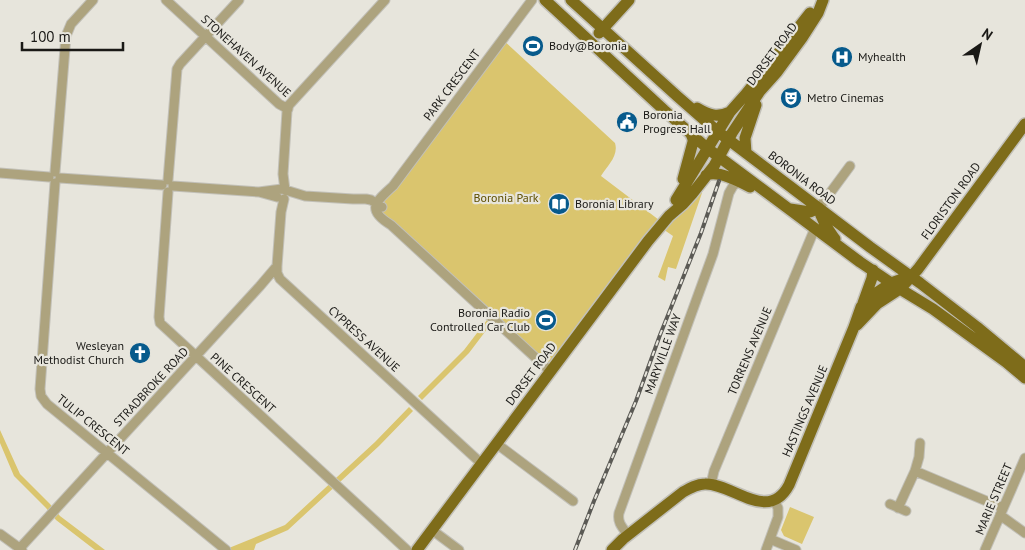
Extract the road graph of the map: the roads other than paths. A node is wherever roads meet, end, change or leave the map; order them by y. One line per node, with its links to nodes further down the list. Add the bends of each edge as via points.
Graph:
1 (93, 0): 27 (street, TULIP CRESCENT, via 71,24 66,36)
2 (166, 0): 11 (street, STONEHAVEN AVENUE)
3 (238, 0): 11 (street, PINE CRESCENT)
4 (385, 0): 15 (street)
5 (532, 0): 33 (street, PARK CRESCENT)
6 (545, 0): 12 (main road)
7 (571, 0): 10 (main road, BORONIA ROAD)
8 (629, 0): 10 (main road)
9 (823, 1): 13 (main road, DORSET ROAD, via 792,53); 16 (main road, DORSET ROAD, via 813,9)
10 (603, 29): 12 (main road); 14 (main road, BORONIA ROAD)
11 (206, 36): 15 (street, STONEHAVEN AVENUE); 29 (street, PINE CRESCENT, via 177,69)
12 (591, 42): 19 (main road)
13 (760, 91): 20 (main road, DORSET ROAD); 22 (main road, via 745,138)
14 (677, 96): 16 (main road, via 709,114 722,116); 18 (main road, BORONIA ROAD)
15 (288, 109): 30 (street)
16 (730, 112): 18 (main road, DORSET ROAD)
17 (1025, 124): 43 (main road, FLORISTON ROAD)
18 (717, 131): 20 (main road, BORONIA ROAD); 21 (main road, DORSET ROAD)
19 (691, 134): 21 (main road); 32 (main road, DORSET ROAD, via 691,150)
20 (729, 140): 22 (main road, BORONIA ROAD); 23 (main road, DORSET ROAD)
21 (707, 148): 23 (main road); 32 (main road, DORSET ROAD)
22 (746, 154): 34 (main road, BORONIA ROAD)
23 (719, 157): 26 (main road, DORSET ROAD); 31 (main road)
24 (850, 166): 34 (street)
25 (0, 174): 27 (street)
26 (706, 176): 28 (main road, via 719,174); 36 (main road, DORSET ROAD)
27 (55, 177): 29 (street); 53 (street, TULIP CRESCENT, via 40,394 47,404)
28 (739, 181): 31 (main road); 65 (street, MARYVILLE WAY, via 728,196 713,254 619,514 618,520)
29 (168, 186): 30 (street); 47 (street, PINE CRESCENT, via 159,319)
30 (281, 194): 33 (street, via 366,199); 41 (street)
31 (774, 199): 35 (main road)
32 (676, 200): 36 (main road, DORSET ROAD)
33 (378, 206): 49 (street, via 379,216)
34 (819, 208): 35 (main road, via 810,212); 38 (main road, BORONIA ROAD); 39 (main road, via 823,221)
35 (788, 209): 37 (main road)
36 (669, 216): 49 (main road, DORSET ROAD)
37 (815, 228): 39 (main road); 57 (street, TORRENS AVENUE)
38 (870, 247): 40 (main road); 43 (main road, BORONIA ROAD)
39 (842, 249): 40 (main road)
40 (860, 262): 42 (main road)
41 (277, 270): 47 (street, STRADBROKE ROAD); 55 (street, CYPRESS AVENUE, via 282,281)
42 (872, 270): 44 (main road); 45 (main road)
43 (911, 276): 44 (main road, HASTINGS AVENUE); 48 (main road, BORONIA ROAD)
44 (895, 286): 45 (main road, HASTINGS AVENUE, via 870,297); 46 (main road, HASTINGS AVENUE); 50 (main road, via 939,314)
45 (861, 307): 46 (main road, HASTINGS AVENUE)
46 (854, 327): 58 (main road, HASTINGS AVENUE, via 789,485)
47 (196, 356): 53 (street, STRADBROKE ROAD); 69 (street, PINE CRESCENT)
48 (1023, 362)
49 (550, 371): 52 (main road, DORSET ROAD)
50 (1025, 378)
51 (920, 443): 56 (street)
52 (496, 444): 55 (main road, DORSET ROAD); 59 (street)
53 (107, 453): 67 (street, STRADBROKE ROAD); 68 (street, TULIP CRESCENT)
54 (1025, 458): 61 (street, MARIE STREET)
55 (482, 464): 62 (main road, DORSET ROAD)
56 (915, 471): 60 (street); 61 (street)
57 (711, 484): 58 (main road, via 757,501); 65 (main road, via 689,488)
58 (774, 500): 66 (street, via 778,514)
59 (574, 501)
60 (898, 508)
61 (1001, 512): 64 (street); 75 (street, MARIE STREET)
62 (432, 530): 70 (main road, DORSET ROAD); 71 (street)
63 (0, 534): 67 (street)
64 (1025, 534)
65 (626, 537): 72 (main road)
66 (770, 539): 73 (street); 74 (street)
67 (21, 549)
68 (226, 550)
69 (407, 550)
70 (417, 550)
71 (459, 550)
72 (612, 550)
73 (766, 550)
74 (796, 550)
75 (985, 550)

